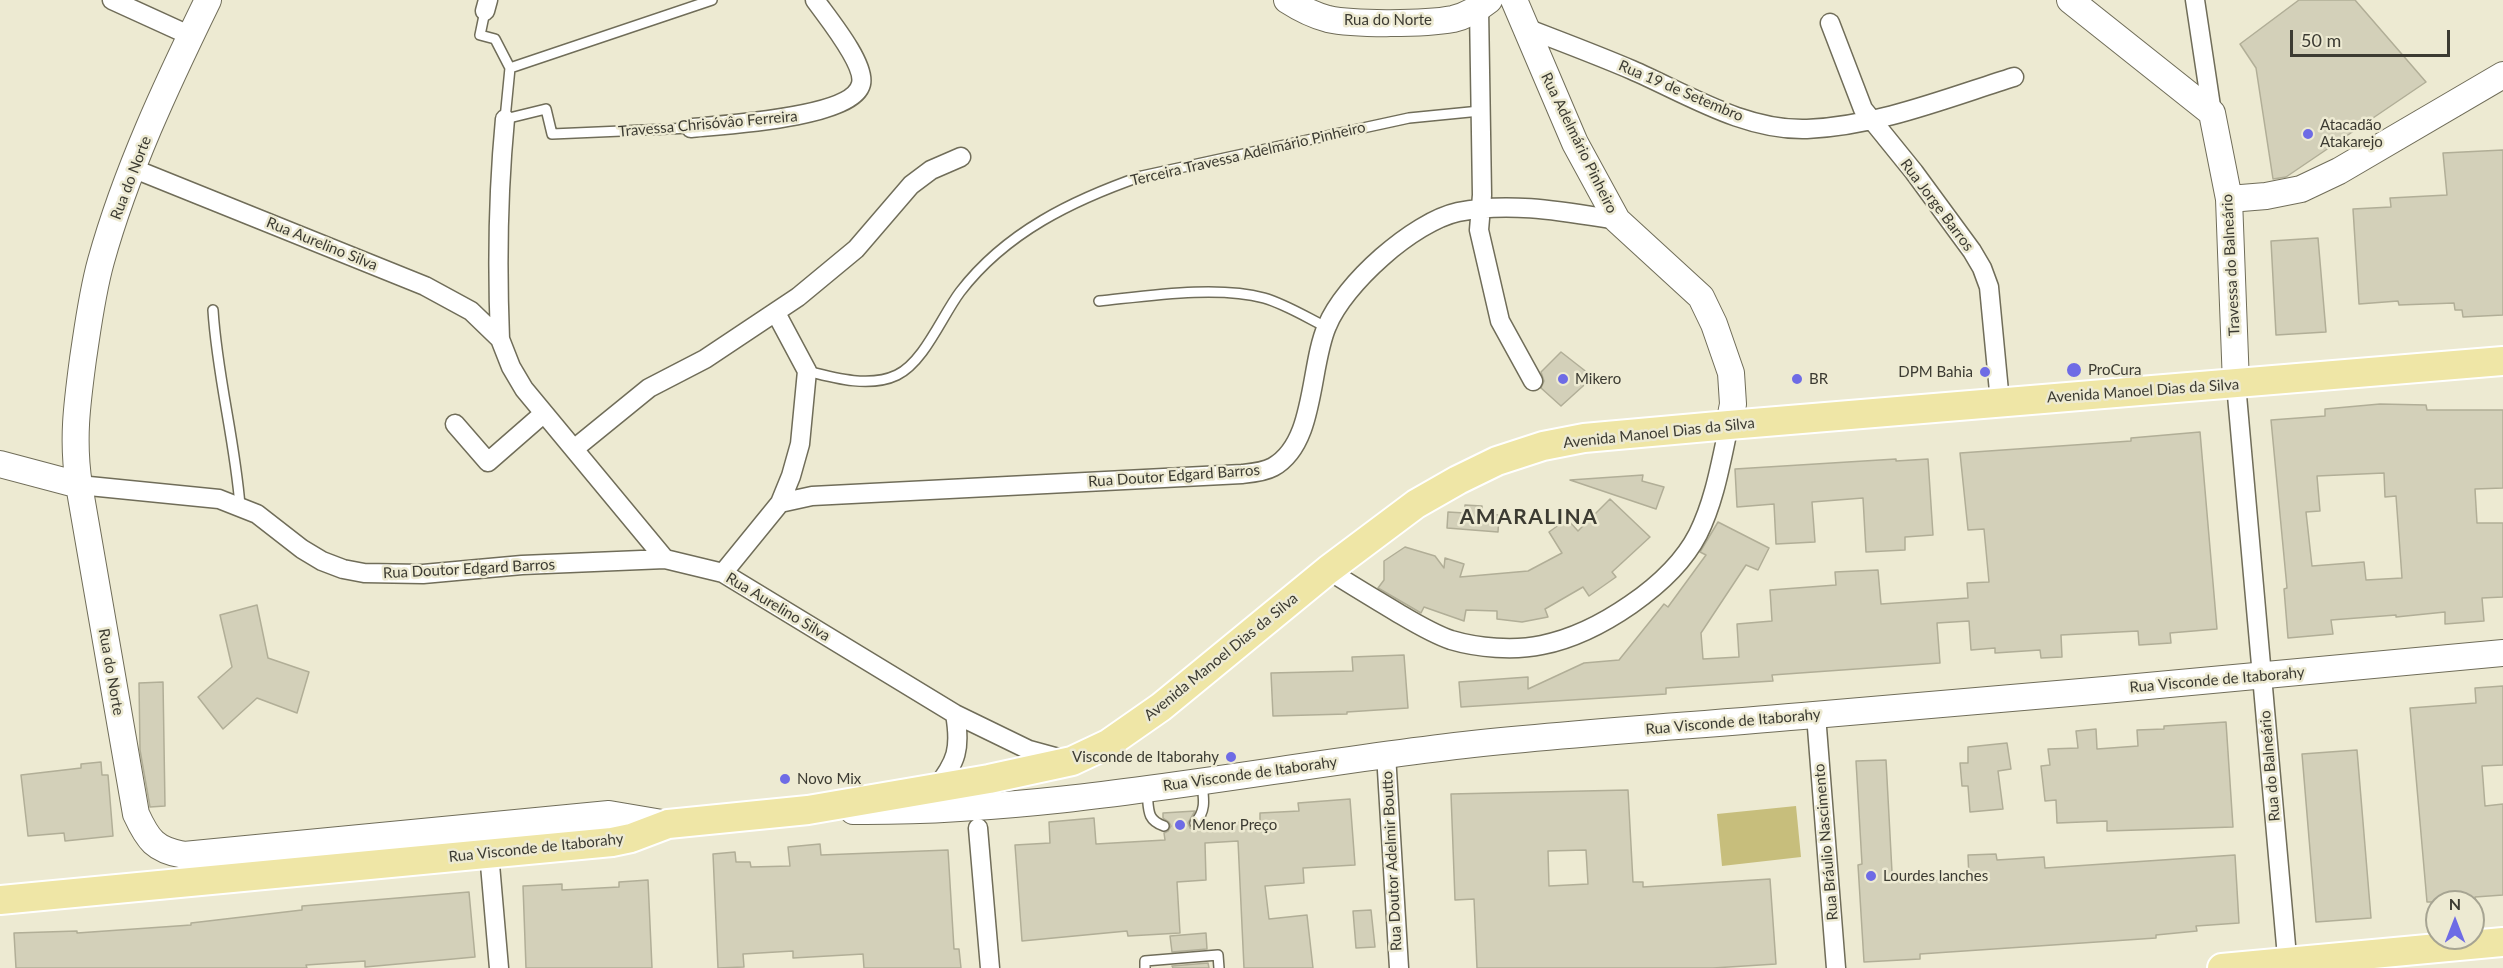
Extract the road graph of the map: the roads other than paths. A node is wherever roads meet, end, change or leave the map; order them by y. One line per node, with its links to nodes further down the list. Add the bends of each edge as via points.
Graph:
1 (112, 0): 13 (street)
2 (208, 0): 13 (street, Rua do Norte)
3 (712, 0): 14 (lane)
4 (815, 0): 21 (street, Travessa Chrisóvâo Ferreira, via 859,68 858,91 806,115)
5 (1287, 0): 9 (street, Rua do Norte, via 1307,13 1354,22 1454,18)
6 (1514, 0): 12 (street, Rua Adelmário Pinheiro)
7 (2070, 0): 18 (street)
8 (2201, 3): 18 (street)
9 (1484, 4): 17 (street)
10 (486, 5): 14 (lane, via 480,35 495,39)
11 (1830, 23): 20 (street, Rua Jorge Barros)
12 (1526, 28): 20 (street, Rua 19 de Setembro, via 1745,120 1806,129); 26 (street, Rua Adelmário Pinheiro, via 1575,143)
13 (191, 36): 23 (street, Rua do Norte)
14 (510, 68): 19 (lane)
15 (2503, 75): 24 (street, via 2301,189)
16 (2014, 77): 20 (street, Rua 19 de Setembro)
17 (1480, 111): 25 (street); 33 (lane, Terceira Travessa Adelmário Pinheiro, via 1409,118 1142,176 1102,190 1055,213 992,256 961,291 921,350 897,375 863,381)
18 (2212, 113): 24 (street, Travessa do Balneário)
19 (505, 118): 21 (lane, Travessa Chrisóvâo Ferreira, via 546,109 552,135); 31 (street, Rua Aurelino Silva, via 497,240)
20 (1871, 121): 36 (street, Rua Jorge Barros, via 1914,172 1982,268 1989,287)
21 (691, 128)
22 (961, 156): 29 (street, via 911,185 856,249)
23 (132, 168): 31 (street, Rua Aurelino Silva, via 425,286 471,311); 42 (street, Rua do Norte, via 101,260 91,304 75,417 74,454)
24 (2229, 199): 35 (street, Travessa do Balneário)
25 (1481, 209): 26 (street, Rua Doutor Edgard Barros, via 1532,209); 30 (street, Rua Doutor Edgard Barros, via 1441,216 1401,241 1344,297); 34 (street, via 1479,230 1500,321)
26 (1617, 220): 39 (street, Rua Adelmário Pinheiro, via 1701,297 1731,373 1733,404)
27 (1099, 301): 30 (lane, via 1160,295 1246,295 1273,302)
28 (213, 310): 44 (lane, via 215,349)
29 (776, 313): 33 (street); 40 (street, via 649,388)
30 (1326, 327): 43 (street, Rua Doutor Edgard Barros, via 1294,449 1272,468 1259,472 813,496)
31 (500, 339): 37 (street, Rua Aurelino Silva, via 511,367)
32 (2503, 361): 35 (main road, Avenida Manoel Dias da Silva)
33 (807, 371): 43 (street, via 800,444)
34 (1533, 381)
35 (2236, 384): 36 (main road, Avenida Manoel Dias da Silva); 49 (street, Rua do Balneário)
36 (2000, 402): 39 (main road, Avenida Manoel Dias da Silva)
37 (543, 414): 38 (street, via 488,462); 40 (street, Rua Aurelino Silva)
38 (455, 424)
39 (1729, 425): 46 (main road, Avenida Manoel Dias da Silva, via 1584,438 1497,461 1416,504); 46 (street, Rua Adelmário Pinheiro, via 1710,504 1698,535 1676,566 1627,607 1574,636 1513,648 1451,640)
40 (574, 449): 45 (street, Rua Aurelino Silva)
41 (0, 464): 42 (street)
42 (79, 485): 44 (street, Rua Doutor Edgard Barros, via 219,499); 59 (street, Rua do Norte, via 136,814 153,844 167,852 195,854 609,814)
43 (780, 503): 47 (street)
44 (240, 506): 45 (street, Rua Doutor Edgard Barros, via 322,561 364,573 423,574)
45 (664, 559): 47 (street, Rua Aurelino Silva)
46 (1328, 570): 53 (main road, Avenida Manoel Dias da Silva, via 1161,706 1108,744)
47 (723, 573): 50 (street, Rua Aurelino Silva)
48 (2503, 653): 49 (street, Rua Visconde de Itaborahy)
49 (2263, 676): 51 (street, Rua Visconde de Itaborahy); 65 (street, Rua do Balneário)
50 (955, 714): 53 (street, Rua Aurelino Silva, via 1029,750); 55 (street, via 957,751 953,764)
51 (1816, 715): 52 (street, Rua Visconde de Itaborahy); 71 (street, Rua Bráulio Nascimento)
52 (1386, 754): 54 (street, Rua Visconde de Itaborahy); 70 (street, Rua Doutor Adelmir Boutto)
53 (1072, 761): 55 (main road, Avenida Manoel Dias da Silva)
54 (1202, 781): 56 (street, Rua Visconde de Itaborahy); 58 (lane, via 1204,808)
55 (935, 789): 57 (main road, Avenida Manoel Dias da Silva)
56 (1147, 790): 57 (street, Rua Visconde de Itaborahy, via 919,812); 60 (lane, via 1151,818)
57 (808, 810): 59 (main road, Rua Visconde de Itaborahy)
58 (1196, 823)
59 (668, 824): 62 (main road, Rua Visconde de Itaborahy, via 612,842)
60 (1164, 826)
61 (978, 828): 67 (street)
62 (489, 853): 63 (main road, Rua Visconde de Itaborahy); 66 (street)
63 (0, 900)
64 (2503, 942): 65 (main road)
65 (2288, 965): 72 (main road)
66 (499, 968)
67 (990, 968)
68 (1145, 968): 69 (lane, via 1145,961 1218,955)
69 (1219, 968)
70 (1399, 968)
71 (1836, 968)
72 (2222, 968)

